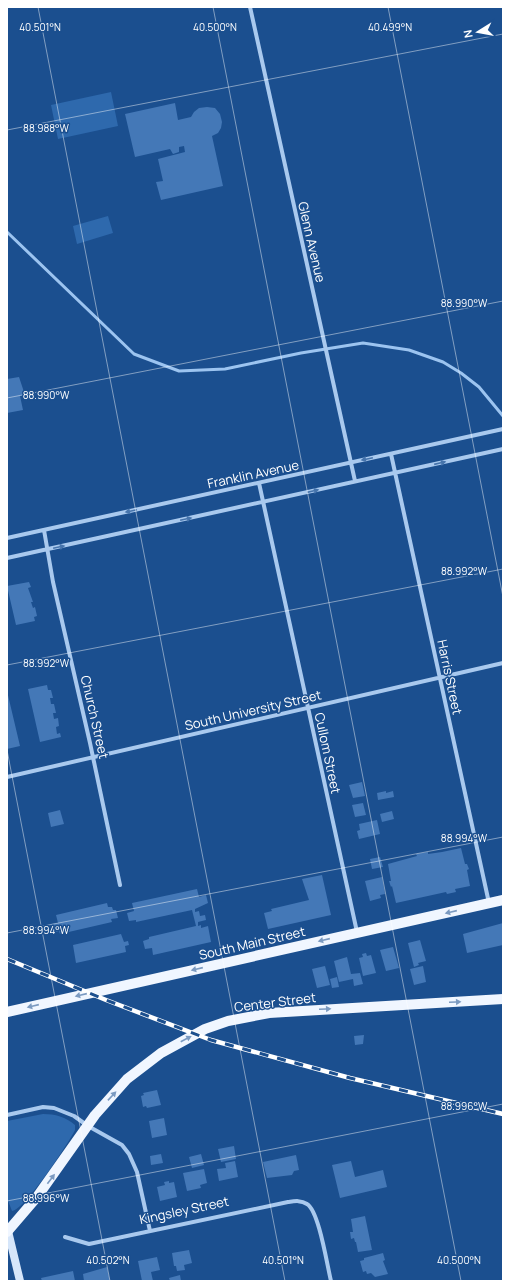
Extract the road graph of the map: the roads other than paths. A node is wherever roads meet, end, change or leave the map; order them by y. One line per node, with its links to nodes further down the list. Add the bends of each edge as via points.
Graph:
1 (250, 7): 5 (street, Glenn Avenue)
2 (502, 430): 4 (street, Franklin Avenue)
3 (503, 449): 6 (street, one-way to 3)
4 (391, 454): 5 (street, Franklin Avenue, one-way to 5); 6 (street, Harris Street)
5 (352, 462): 7 (street, Glenn Avenue); 8 (street, Franklin Avenue)
6 (394, 473): 7 (street); 15 (street, Harris Street)
7 (355, 481): 9 (street, one-way to 7)
8 (259, 483): 9 (street, Cullom Street); 10 (street, Franklin Avenue, one-way to 10)
9 (263, 502): 12 (street, one-way to 9); 16 (street, Cullom Street)
10 (44, 530): 11 (street, Franklin Avenue); 12 (street, Church Street)
11 (7, 538)
12 (47, 549): 13 (street); 17 (street, Church Street)
13 (7, 558)
14 (503, 663): 15 (street, South University Street)
15 (440, 678): 16 (street, South University Street); 21 (street, Harris Street)
16 (308, 708): 17 (street, South University Street); 22 (street, Cullom Street)
17 (94, 758): 18 (street, South University Street); 19 (street, Church Street)
18 (7, 777)
19 (120, 885)
20 (503, 900): 21 (main road, South Main Street)
21 (489, 903): 22 (main road, South Main Street, one-way to 22)
22 (357, 933): 24 (main road, South Main Street, one-way to 24)
23 (503, 999): 26 (main road, Center Street, one-way to 23, via 127,1079 145,1064 186,1038 228,1021 284,1012)
24 (7, 1012)
25 (7, 1115): 26 (street, via 43,1107 54,1108 74,1116)
26 (88, 1126): 27 (main road, one-way to 26, via 38,1197); 28 (street, via 122,1145 129,1154 137,1172)
27 (7, 1229): 30 (main road)
28 (150, 1231): 29 (street, Kingsley Street, via 89,1244); 31 (street, Kingsley Street, via 300,1201 308,1204 316,1214)
29 (65, 1237)
30 (20, 1281)
31 (331, 1281)

